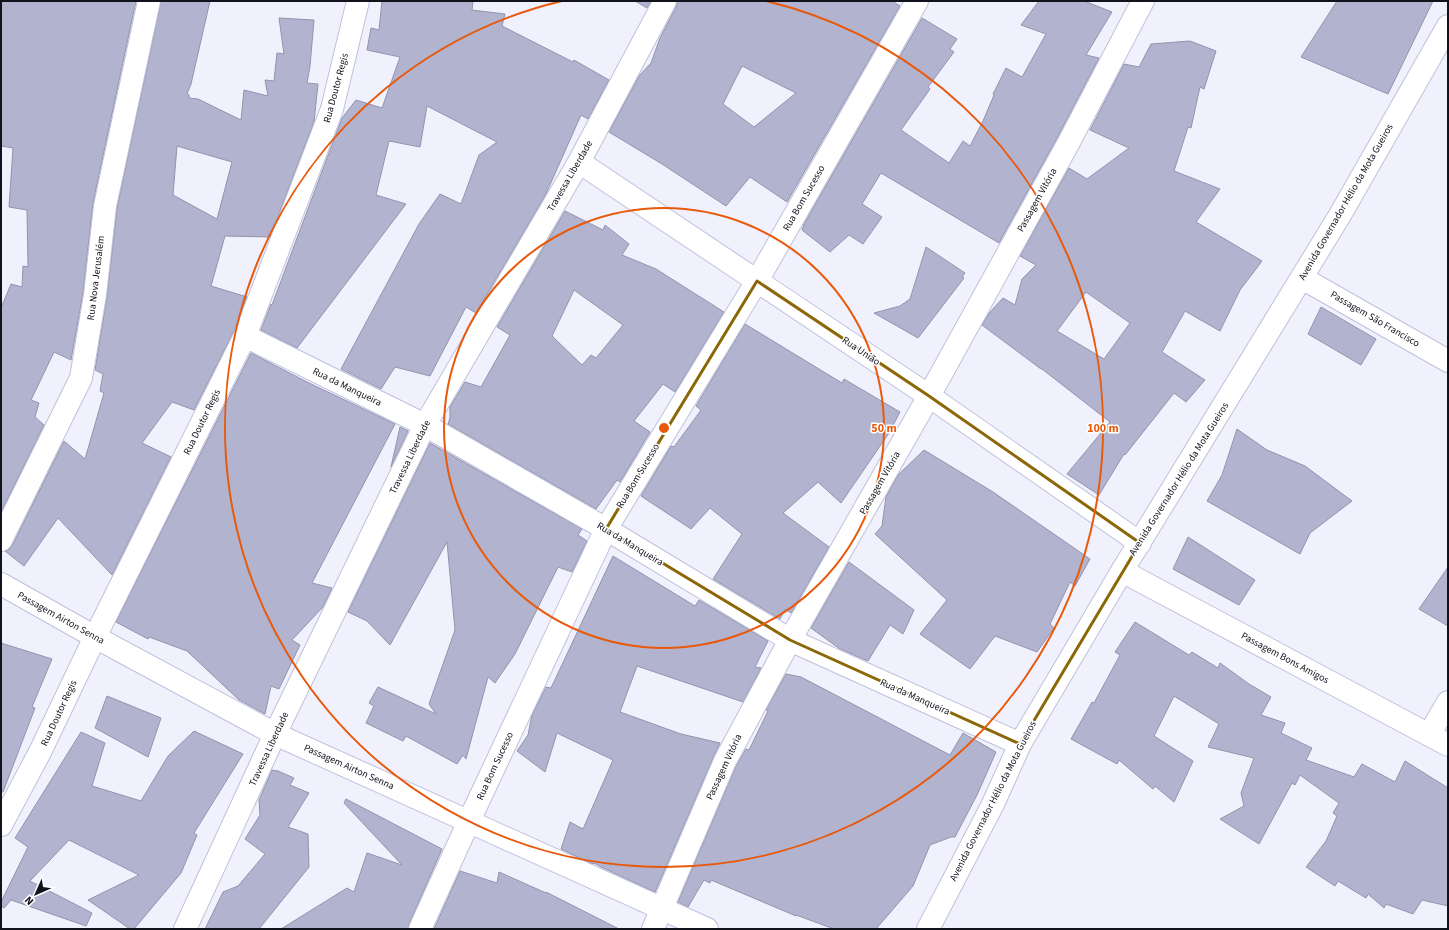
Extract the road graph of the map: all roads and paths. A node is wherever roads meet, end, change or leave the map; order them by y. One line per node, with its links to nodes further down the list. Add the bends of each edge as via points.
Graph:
1 (149, 1): 15 (street, Rua Nova Jerusalém, via 105,206 95,295 81,378)
2 (358, 1): 10 (street, Rua Doutor Regis, via 332,109)
3 (665, 1): 7 (street, Travessa Liberdade)
4 (917, 1): 9 (street, Rua Bom Sucesso)
5 (1143, 1): 12 (street, Passagem Vitória, via 1068,144)
6 (1445, 31): 8 (street, Avenida Governador Hélio da Mota Gueiros)
7 (579, 162): 9 (street, Rua União); 13 (street, Travessa Liberdade)
8 (1302, 278): 11 (street, Passagem São Francisco); 16 (street, Avenida Governador Hélio da Mota Gueiros)
9 (757, 281): 12 (street, Rua União); 14 (street, Rua Bom Sucesso)
10 (244, 336): 13 (street, Rua da Manqueira); 19 (street, Rua Doutor Regis)
11 (1448, 361)
12 (929, 396): 16 (street, Rua União); 20 (street, Passagem Vitória)
13 (425, 425): 14 (street, Rua da Manqueira); 22 (street, Travessa Liberdade)
14 (606, 529): 20 (street, Rua da Manqueira); 26 (street, Rua Bom Sucesso)
15 (1, 540)
16 (1140, 543): 17 (street, Avenida Governador Hélio da Mota Gueiros)
17 (1122, 571): 23 (street, Passagem Bons Amigos); 24 (street, Avenida Governador Hélio da Mota Gueiros)
18 (1, 584): 19 (street, Passagem Airton Senna)
19 (95, 637): 22 (street, Passagem Airton Senna); 27 (street, Rua Doutor Regis, via 40,752)
20 (790, 640): 24 (street, Rua da Manqueira); 28 (street, Passagem Vitória, via 725,761)
21 (1448, 702): 23 (street)
22 (275, 734): 26 (street, Passagem Airton Senna); 29 (street, Travessa Liberdade)
23 (1429, 735): 25 (street, Passagem Bons Amigos)
24 (1020, 744): 33 (street, Avenida Governador Hélio da Mota Gueiros, via 993,804)
25 (1448, 745)
26 (469, 821): 28 (street, Passagem Airton Senna); 30 (street, Rua Bom Sucesso)
27 (1, 825)
28 (662, 910): 31 (street, Passagem Vitória); 32 (street, Passagem Airton Senna)
29 (185, 929)
30 (420, 929)
31 (653, 929)
32 (707, 929)
33 (928, 929)

